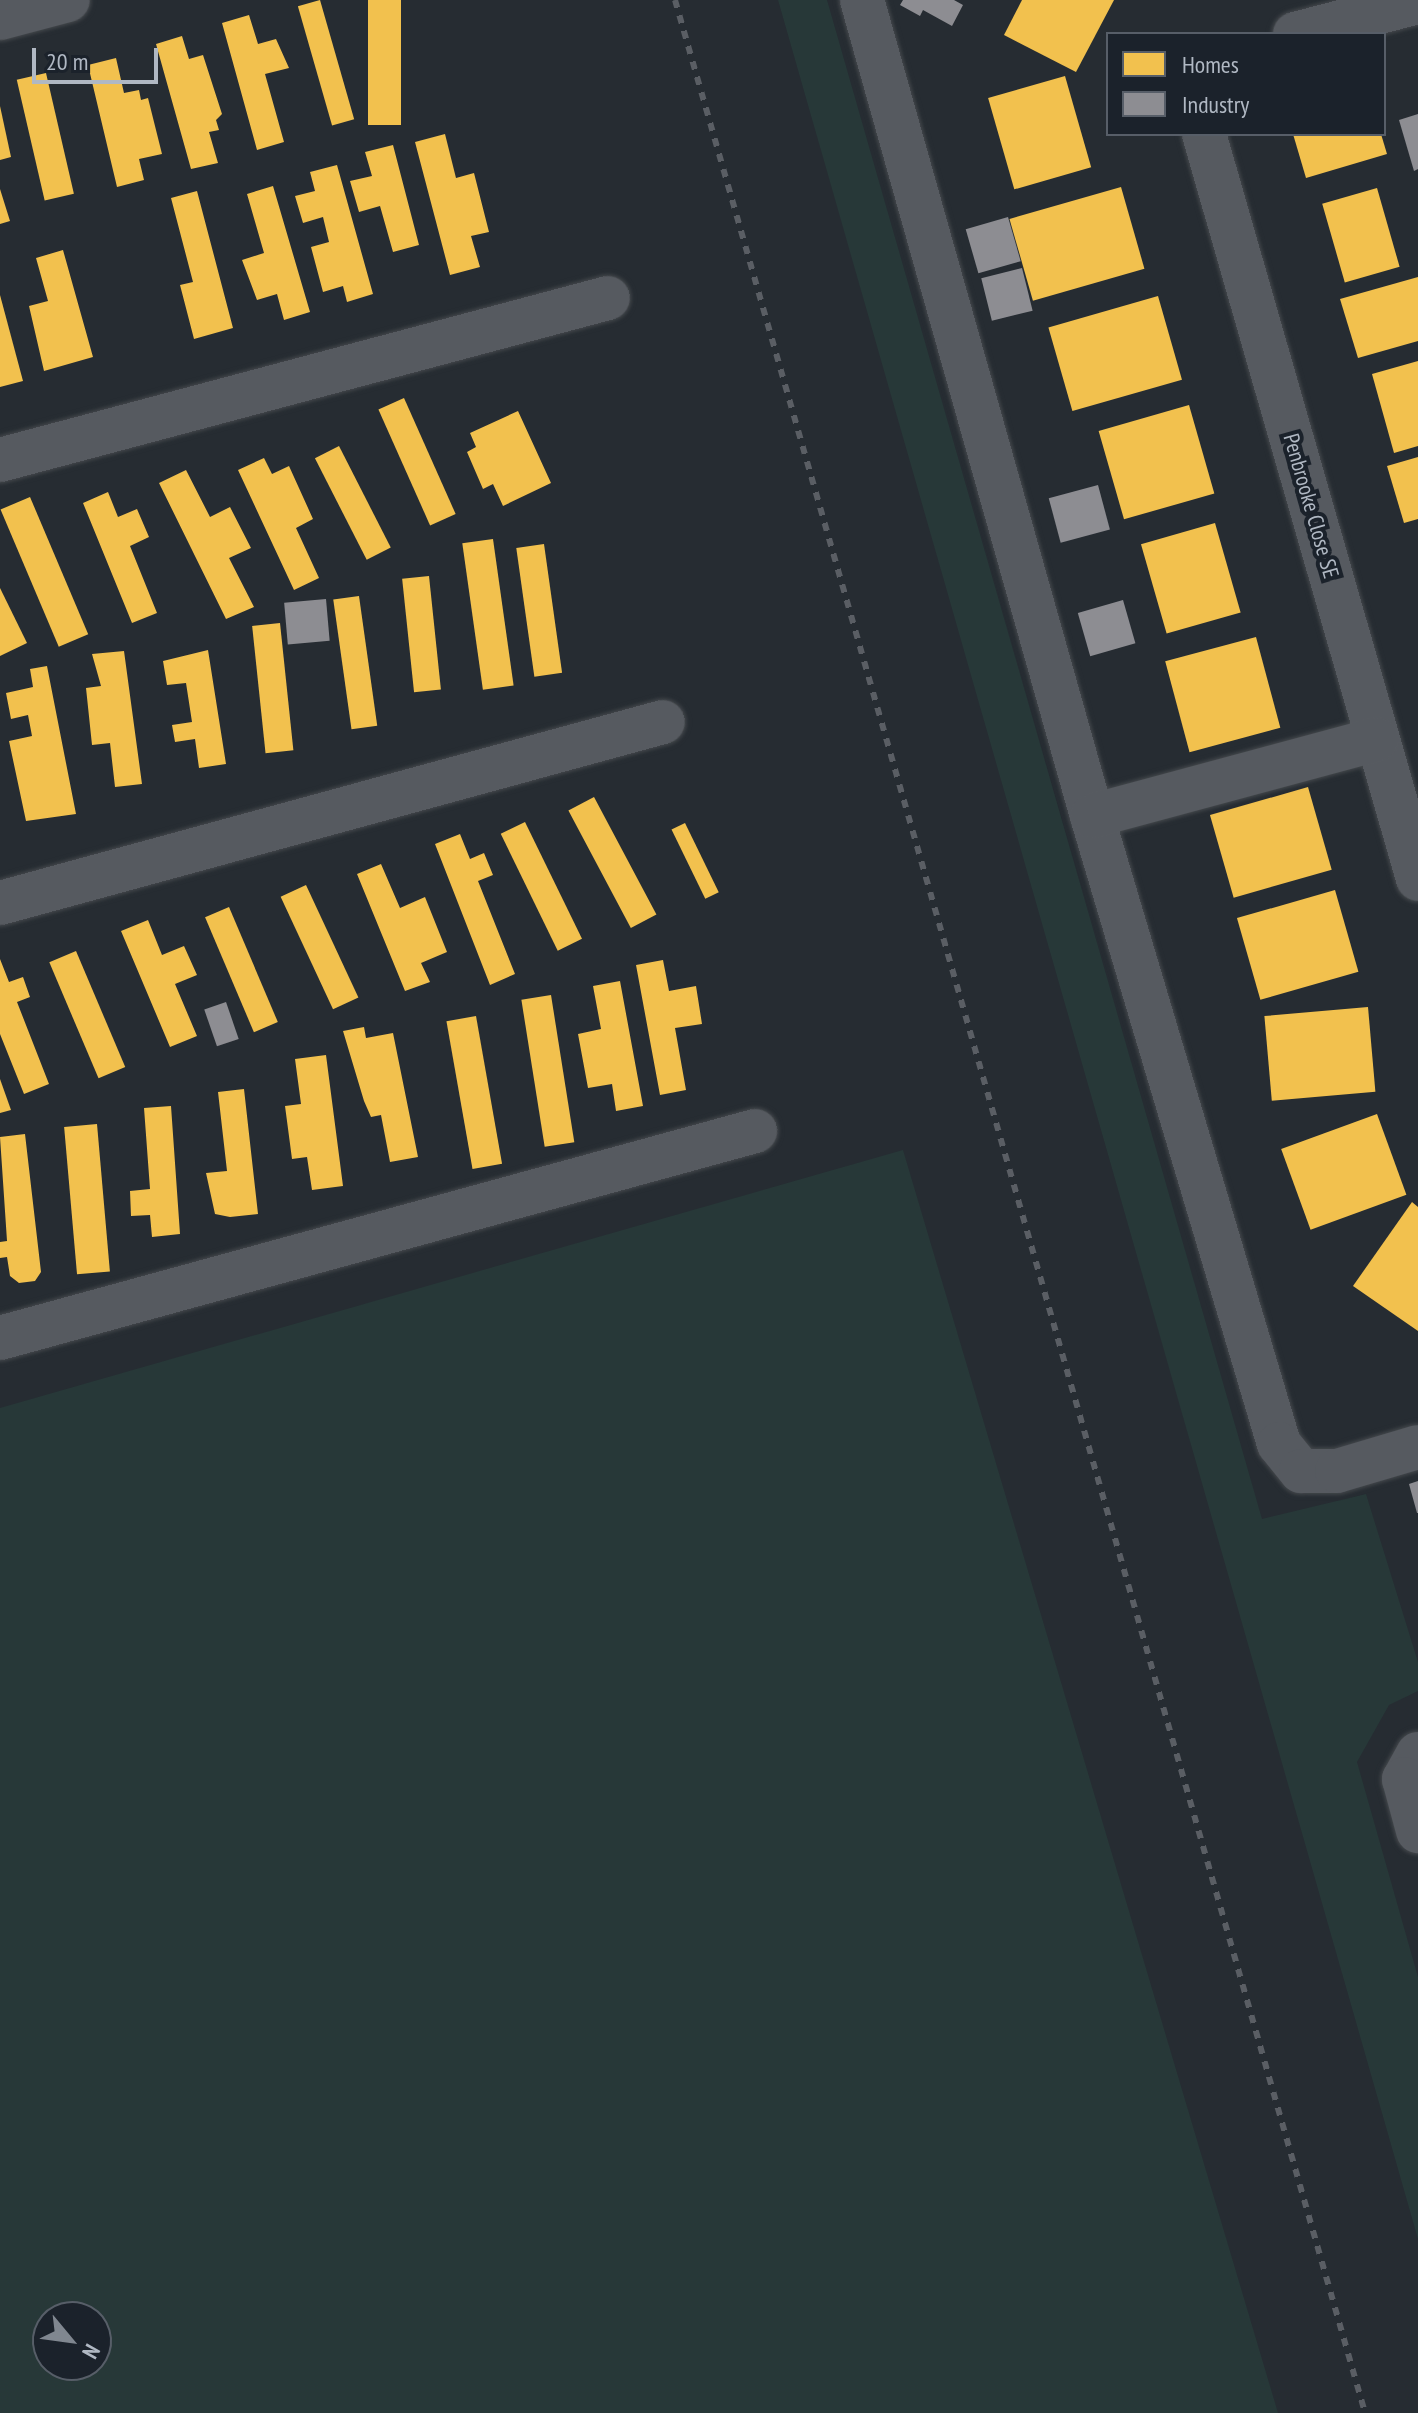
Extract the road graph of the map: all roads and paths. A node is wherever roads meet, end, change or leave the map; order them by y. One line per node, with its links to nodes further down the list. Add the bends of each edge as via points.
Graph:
1 (68, 0): 4 (street)
2 (862, 0): 11 (street)
3 (1418, 2): 5 (street)
4 (0, 18)
5 (1303, 32)
6 (1205, 136): 10 (street, Penbrooke Close SE)
7 (608, 298): 8 (street)
8 (0, 460)
9 (663, 722): 13 (street)
10 (1377, 739): 11 (street); 12 (street, Penbrooke Close SE)
11 (1092, 816): 16 (street, via 1279,1444 1301,1471 1337,1471)
12 (1418, 879)
13 (0, 903)
14 (755, 1131): 15 (street)
15 (0, 1338)
16 (1418, 1447)
17 (1418, 1754): 18 (street, via 1404,1779)
18 (1418, 1831)

